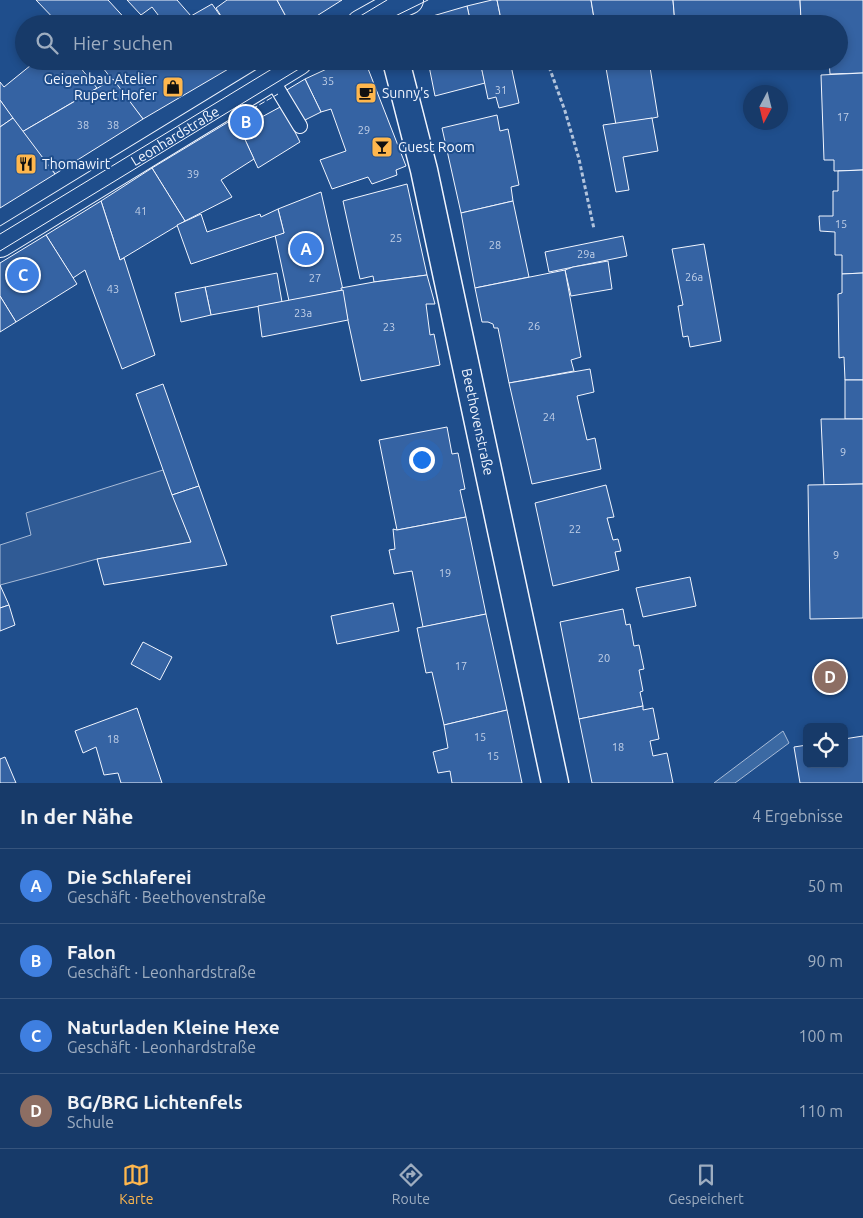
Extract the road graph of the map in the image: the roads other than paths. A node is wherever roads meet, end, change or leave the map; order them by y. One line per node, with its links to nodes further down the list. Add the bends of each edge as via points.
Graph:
1 (393, 8): 2 (main road)
2 (379, 15)
3 (284, 70): 5 (main road, Leonhardstraße)
4 (398, 70): 8 (street, Beethovenstraße, via 424,170)
5 (271, 78): 6 (lane); 7 (main road, Leonhardstraße)
6 (300, 126)
7 (0, 243)
8 (555, 783)

